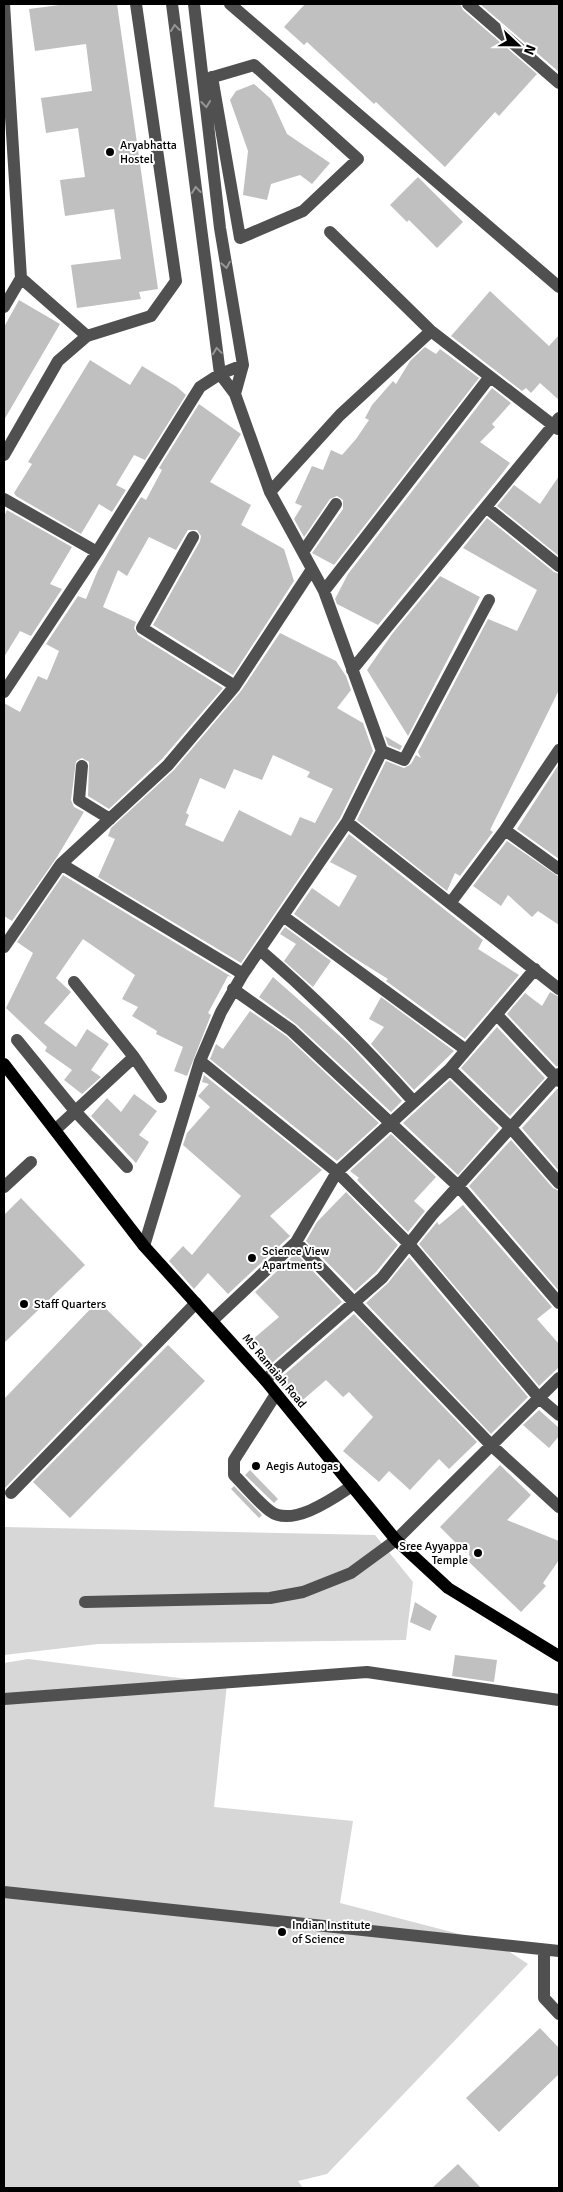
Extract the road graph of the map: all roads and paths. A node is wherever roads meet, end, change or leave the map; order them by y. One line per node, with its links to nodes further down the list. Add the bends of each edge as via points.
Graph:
1 (4, 4): 10 (street)
2 (136, 4): 14 (street, via 176,281 151,316)
3 (172, 4): 16 (street, one-way to 3)
4 (194, 4): 7 (street)
5 (230, 4): 11 (street)
6 (468, 4): 8 (street)
7 (208, 79): 7 (street, via 254,65 358,160 303,211 240,238); 15 (street, one-way to 15, via 220,228)
8 (559, 83)
9 (330, 232): 13 (street)
10 (21, 278): 12 (street); 14 (street)
11 (559, 287)
12 (4, 307)
13 (431, 331): 17 (street); 21 (street, via 340,414)
14 (87, 336): 20 (street, via 58,361)
15 (243, 365): 16 (street); 18 (street)
16 (220, 374): 18 (street); 26 (street, via 200,387)
17 (489, 378): 19 (street); 30 (street)
18 (235, 394): 21 (street)
19 (557, 424): 24 (street)
20 (4, 455)
21 (270, 492): 27 (street)
22 (4, 499): 26 (street)
23 (336, 504): 27 (street)
24 (486, 507): 28 (street); 32 (street)
25 (193, 537): 33 (street, via 142,628)
26 (97, 552): 34 (street)
27 (303, 552): 29 (street)
28 (559, 566)
29 (312, 569): 30 (street); 33 (street)
30 (324, 591): 32 (street)
31 (489, 600): 36 (street, via 404,760)
32 (352, 670): 36 (street)
33 (235, 686): 38 (street, via 168,765)
34 (4, 692)
35 (559, 750): 40 (street)
36 (382, 751): 39 (street)
37 (82, 766): 38 (street, via 79,800)
38 (110, 819): 41 (street)
39 (347, 822): 43 (street); 44 (street)
40 (505, 830): 42 (street); 43 (street)
41 (61, 864): 45 (street); 48 (street)
42 (559, 869)
43 (450, 902): 47 (street)
44 (283, 916): 46 (street); 54 (street)
45 (4, 946)
46 (260, 950): 48 (street); 61 (street, via 364,1045)
47 (535, 969): 51 (street); 52 (street)
48 (243, 974): 50 (street)
49 (74, 982): 55 (street)
50 (232, 989): 56 (street); 63 (street, via 291,1030)
51 (559, 989)
52 (497, 1015): 54 (street); 59 (street)
53 (17, 1040): 62 (street)
54 (466, 1050): 58 (street)
55 (134, 1057): 60 (street); 62 (street)
56 (200, 1061): 68 (street); 74 (street)
57 (4, 1064): 65 (main road, MS Ramaiah Road)
58 (450, 1069): 61 (street); 64 (street)
59 (558, 1077): 64 (street)
60 (161, 1098)
61 (414, 1102): 63 (street)
62 (76, 1111): 65 (street); 67 (street)
63 (390, 1124): 68 (street); 71 (street)
64 (511, 1128): 69 (street); 71 (street)
65 (55, 1130): 74 (main road, MS Ramaiah Road)
66 (31, 1162): 70 (street)
67 (127, 1167)
68 (338, 1172): 72 (street); 73 (street)
69 (559, 1183)
70 (4, 1187)
71 (459, 1188): 73 (street); 77 (street)
72 (296, 1242): 75 (street); 78 (street)
73 (409, 1244): 75 (street, via 382,1278); 82 (street)
74 (144, 1246): 76 (main road, MS Ramaiah Road)
75 (356, 1302): 80 (street); 84 (street)
76 (196, 1303): 78 (main road, MS Ramaiah Road); 86 (street)
77 (559, 1303)
78 (212, 1320): 80 (main road, MS Ramaiah Road)
79 (559, 1378): 82 (street)
80 (265, 1380): 81 (main road, MS Ramaiah Road)
81 (276, 1394): 85 (main road, MS Ramaiah Road); 85 (street, via 234,1460 234,1476 272,1513 289,1516 323,1506)
82 (539, 1398): 83 (street); 84 (street)
83 (559, 1415)
84 (491, 1444): 87 (street); 88 (street)
85 (352, 1486): 88 (main road, MS Ramaiah Road)
86 (11, 1493)
87 (559, 1507)
88 (396, 1540): 89 (street, via 351,1572 303,1592 270,1598); 90 (main road, MS Ramaiah Road, via 448,1588)
89 (85, 1602)
90 (559, 1656)
91 (4, 1699): 92 (street, via 367,1672)
92 (559, 1700)
93 (4, 1892): 94 (street)
94 (544, 1950): 95 (street); 96 (street, via 544,1998)
95 (559, 1951)
96 (559, 2014)

